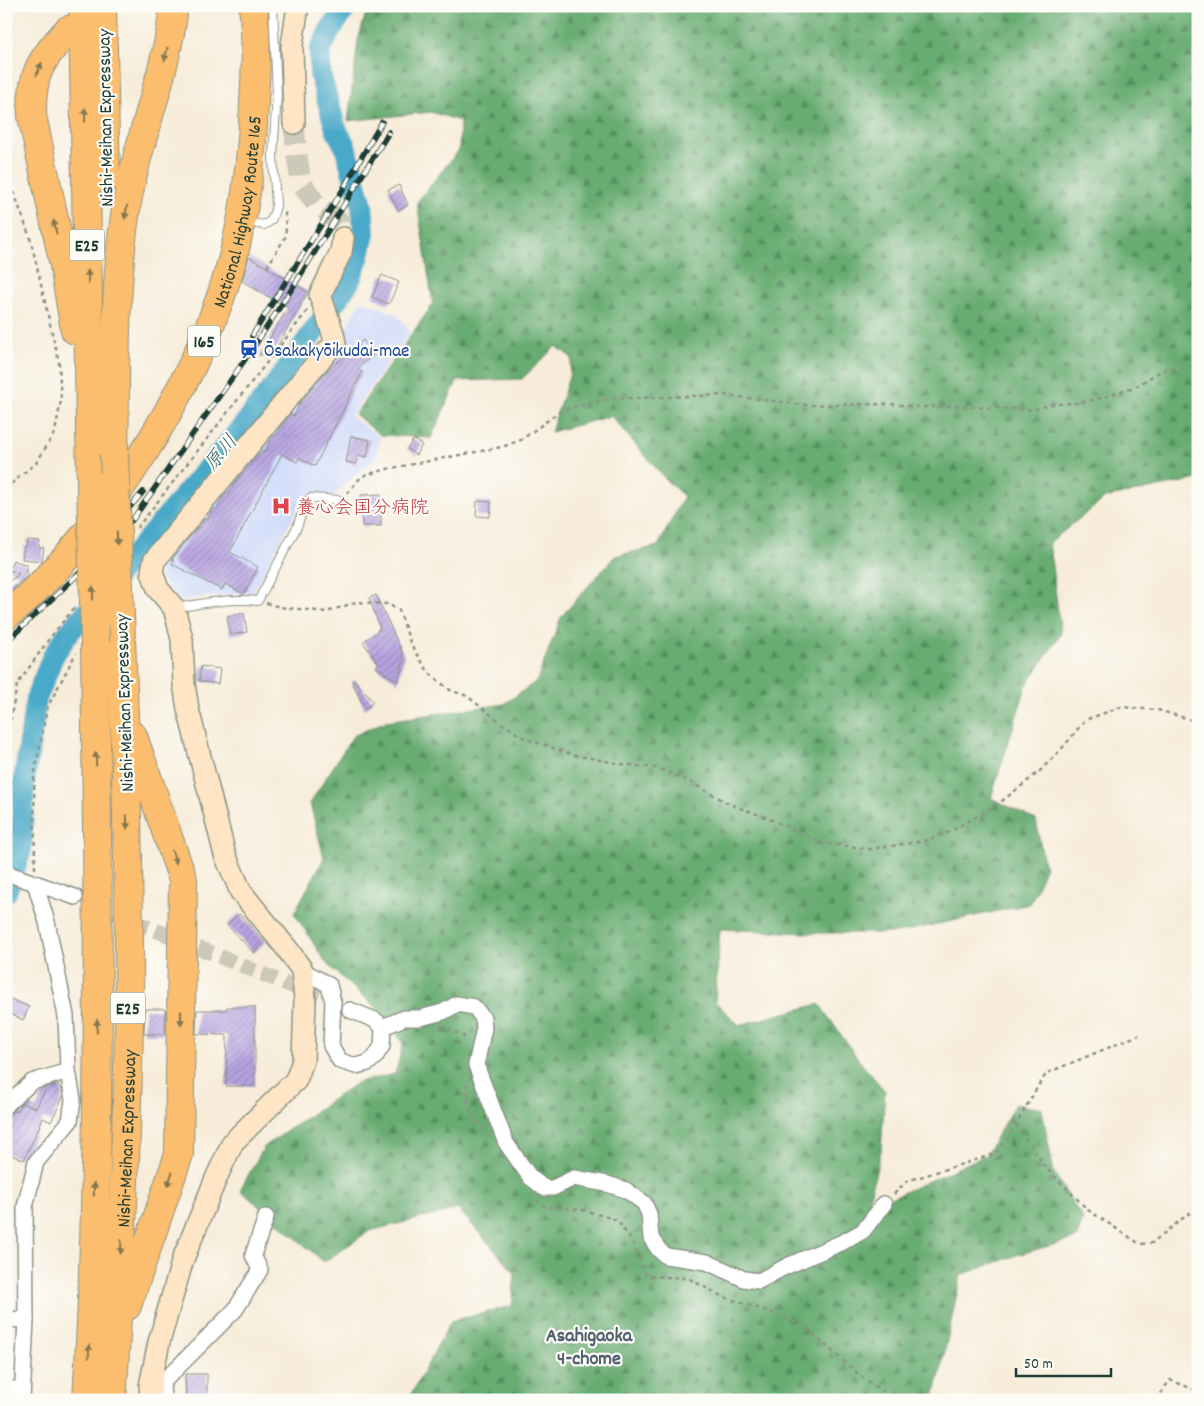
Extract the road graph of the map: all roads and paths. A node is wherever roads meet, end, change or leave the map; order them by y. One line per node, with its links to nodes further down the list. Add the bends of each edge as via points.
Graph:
1 (83, 6): 15 (highway, Nishi-Meihan Expressway / E25, one-way to 1)
2 (102, 6): 14 (highway, Nishi-Meihan Expressway / E25)
3 (174, 6): 14 (highway, one-way to 14, via 166,54 134,167 123,226 118,283)
4 (254, 6): 10 (highway, National Highway Route 165 / 165, via 254,121)
5 (273, 6): 10 (lane, via 278,94 273,176 276,206 272,219 264,224)
6 (298, 6): 8 (street, via 292,45)
7 (68, 30): 15 (highway, one-way to 7, via 74,318 32,116 31,97 40,64)
8 (294, 123)
9 (6, 169): 16 (path, via 31,241 58,362 61,400 55,432 37,462)
10 (241, 221): 22 (highway, National Highway Route 165 / 165, via 209,332 166,416 135,467 76,548)
11 (344, 238): 12 (street, via 342,252)
12 (320, 295): 18 (path); 21 (street, via 335,343 154,561 152,572 158,589)
13 (1198, 372): 17 (path, via 1180,368 1162,370 1137,386 1104,397 1033,410 891,404 806,406 724,395 606,399 562,410 521,440 502,447 362,476)
14 (114, 454): 24 (highway, Nishi-Meihan Expressway / E25, one-way to 24, bridge)
15 (91, 483): 23 (highway, Nishi-Meihan Expressway / E25, one-way to 15, bridge)
16 (6, 488)
17 (340, 500): 20 (lane, via 311,498 306,502 297,527)
18 (136, 529)
19 (80, 600): 26 (path, via 17,685)
20 (258, 601): 21 (lane, via 218,601); 25 (path, via 327,612 356,602 388,604 399,610 411,645 429,673 524,738 574,755 657,768 732,805 822,842 870,849 924,842 997,805 1040,772 1085,720 1121,707 1158,710)
21 (174, 608): 31 (street, via 182,639 188,709 225,855 241,892)
22 (6, 616)
23 (86, 647): 29 (path, via 71,659 47,708 34,777); 52 (highway, Nishi-Meihan Expressway / E25, one-way to 23, via 94,1206 98,871)
24 (124, 711): 48 (highway, Nishi-Meihan Expressway / E25, one-way to 48, via 128,1022); 48 (highway, one-way to 48, via 182,880 179,1154)
25 (1198, 722)
26 (7, 737): 27 (path)
27 (6, 744)
28 (6, 873): 29 (street)
29 (29, 880): 30 (street); 37 (street, via 47,922 66,1016)
30 (75, 897)
31 (302, 970): 34 (street, via 329,985 333,1002 331,1046 340,1061 356,1066 375,1057 382,1046); 54 (street, via 305,999 303,1061 296,1080 233,1142 216,1176 180,1269 159,1342 150,1386)
32 (350, 1010): 34 (street, via 375,1020)
33 (420, 1018): 34 (street, via 404,1018); 36 (path, via 462,1035); 43 (street, via 443,1012 457,1004 474,1007 483,1018 484,1028 476,1065 506,1143 530,1177 544,1188 553,1188 574,1178 626,1190 644,1203 649,1214 651,1238 659,1250 673,1259 706,1262 744,1279 759,1281 863,1231)
34 (383, 1028)
35 (1139, 1035): 40 (path, via 1047,1073)
36 (470, 1042)
37 (68, 1071): 39 (street, via 32,1082); 47 (street, via 73,1100 70,1121 36,1162 25,1208)
38 (467, 1075): 41 (path, via 468,1104)
39 (6, 1105)
40 (1016, 1124): 43 (path, via 995,1154 906,1181); 44 (path, via 1046,1168 1088,1210 1140,1244 1152,1243)
41 (492, 1141)
42 (533, 1198): 56 (path, via 546,1206 584,1210 617,1220 633,1243 646,1276 688,1278 721,1296 802,1325 862,1378)
43 (884, 1204)
44 (1198, 1206)
45 (266, 1217): 55 (street, via 253,1255 260,1270 235,1310 162,1383)
46 (6, 1319): 47 (street)
47 (26, 1320): 51 (street)
48 (116, 1338): 53 (highway, Nishi-Meihan Expressway / E25)
49 (6, 1389): 51 (street)
50 (1198, 1391): 57 (path, via 1170,1380)
51 (22, 1394)
52 (87, 1400)
53 (112, 1400)
54 (151, 1400)
55 (163, 1400)
56 (896, 1400)
57 (1156, 1400)

